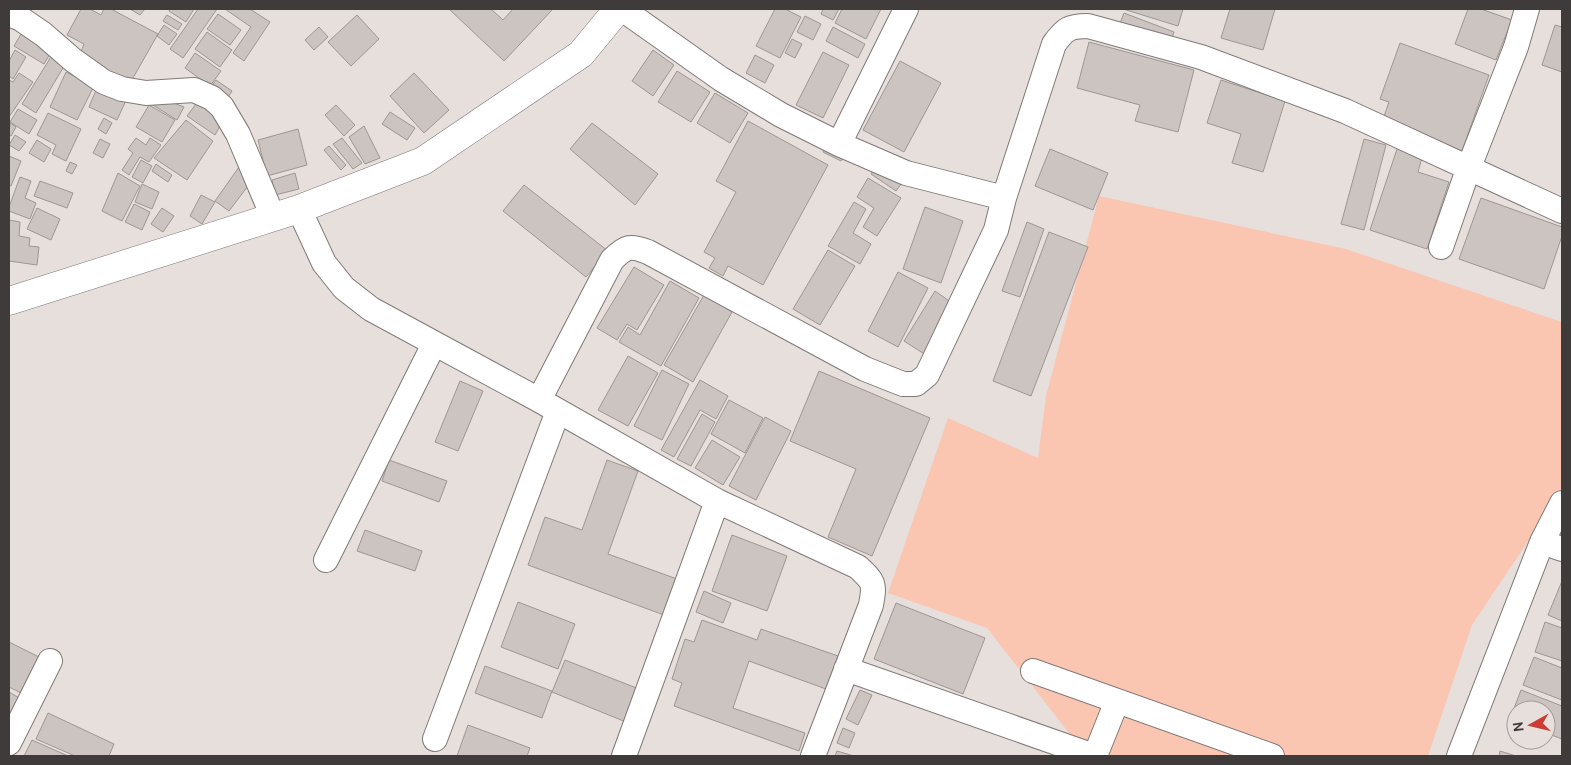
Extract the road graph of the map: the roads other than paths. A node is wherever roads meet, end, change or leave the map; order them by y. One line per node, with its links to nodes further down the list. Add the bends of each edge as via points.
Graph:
1 (618, 9): 9 (street, via 581,54 423,161)
2 (622, 9): 6 (street, via 721,79 781,115)
3 (906, 9): 6 (street)
4 (1527, 9): 7 (street, via 1516,47)
5 (9, 14): 11 (street, via 43,34 104,82 122,90 146,93 194,90 212,98 222,107 238,134)
6 (839, 144): 8 (street, via 906,173)
7 (1469, 167): 8 (street, via 1345,111 1201,58 1088,26 1073,26 1062,32 1054,44); 10 (street); 12 (street)
8 (1004, 198): 15 (street, via 992,239 927,375 916,384 903,384 865,369 634,247 622,250 612,260)
9 (299, 209): 11 (street); 14 (street, via 324,263 344,288 371,309)
10 (1562, 211)
11 (273, 217): 13 (street)
12 (1441, 247)
13 (9, 301)
14 (434, 344): 15 (street); 19 (street)
15 (548, 406): 16 (street); 24 (street)
16 (716, 501): 21 (street, via 858,567 871,579 874,590 871,605); 26 (street)
17 (1562, 503): 18 (street)
18 (1552, 545): 30 (street)
19 (326, 560)
20 (50, 660): 25 (street)
21 (846, 669): 27 (street); 28 (street)
22 (1032, 671): 23 (street)
23 (1116, 701): 28 (street); 29 (street)
24 (435, 740)
25 (9, 744)
26 (624, 756)
27 (813, 756)
28 (1095, 756)
29 (1272, 756)
30 (1459, 756)

